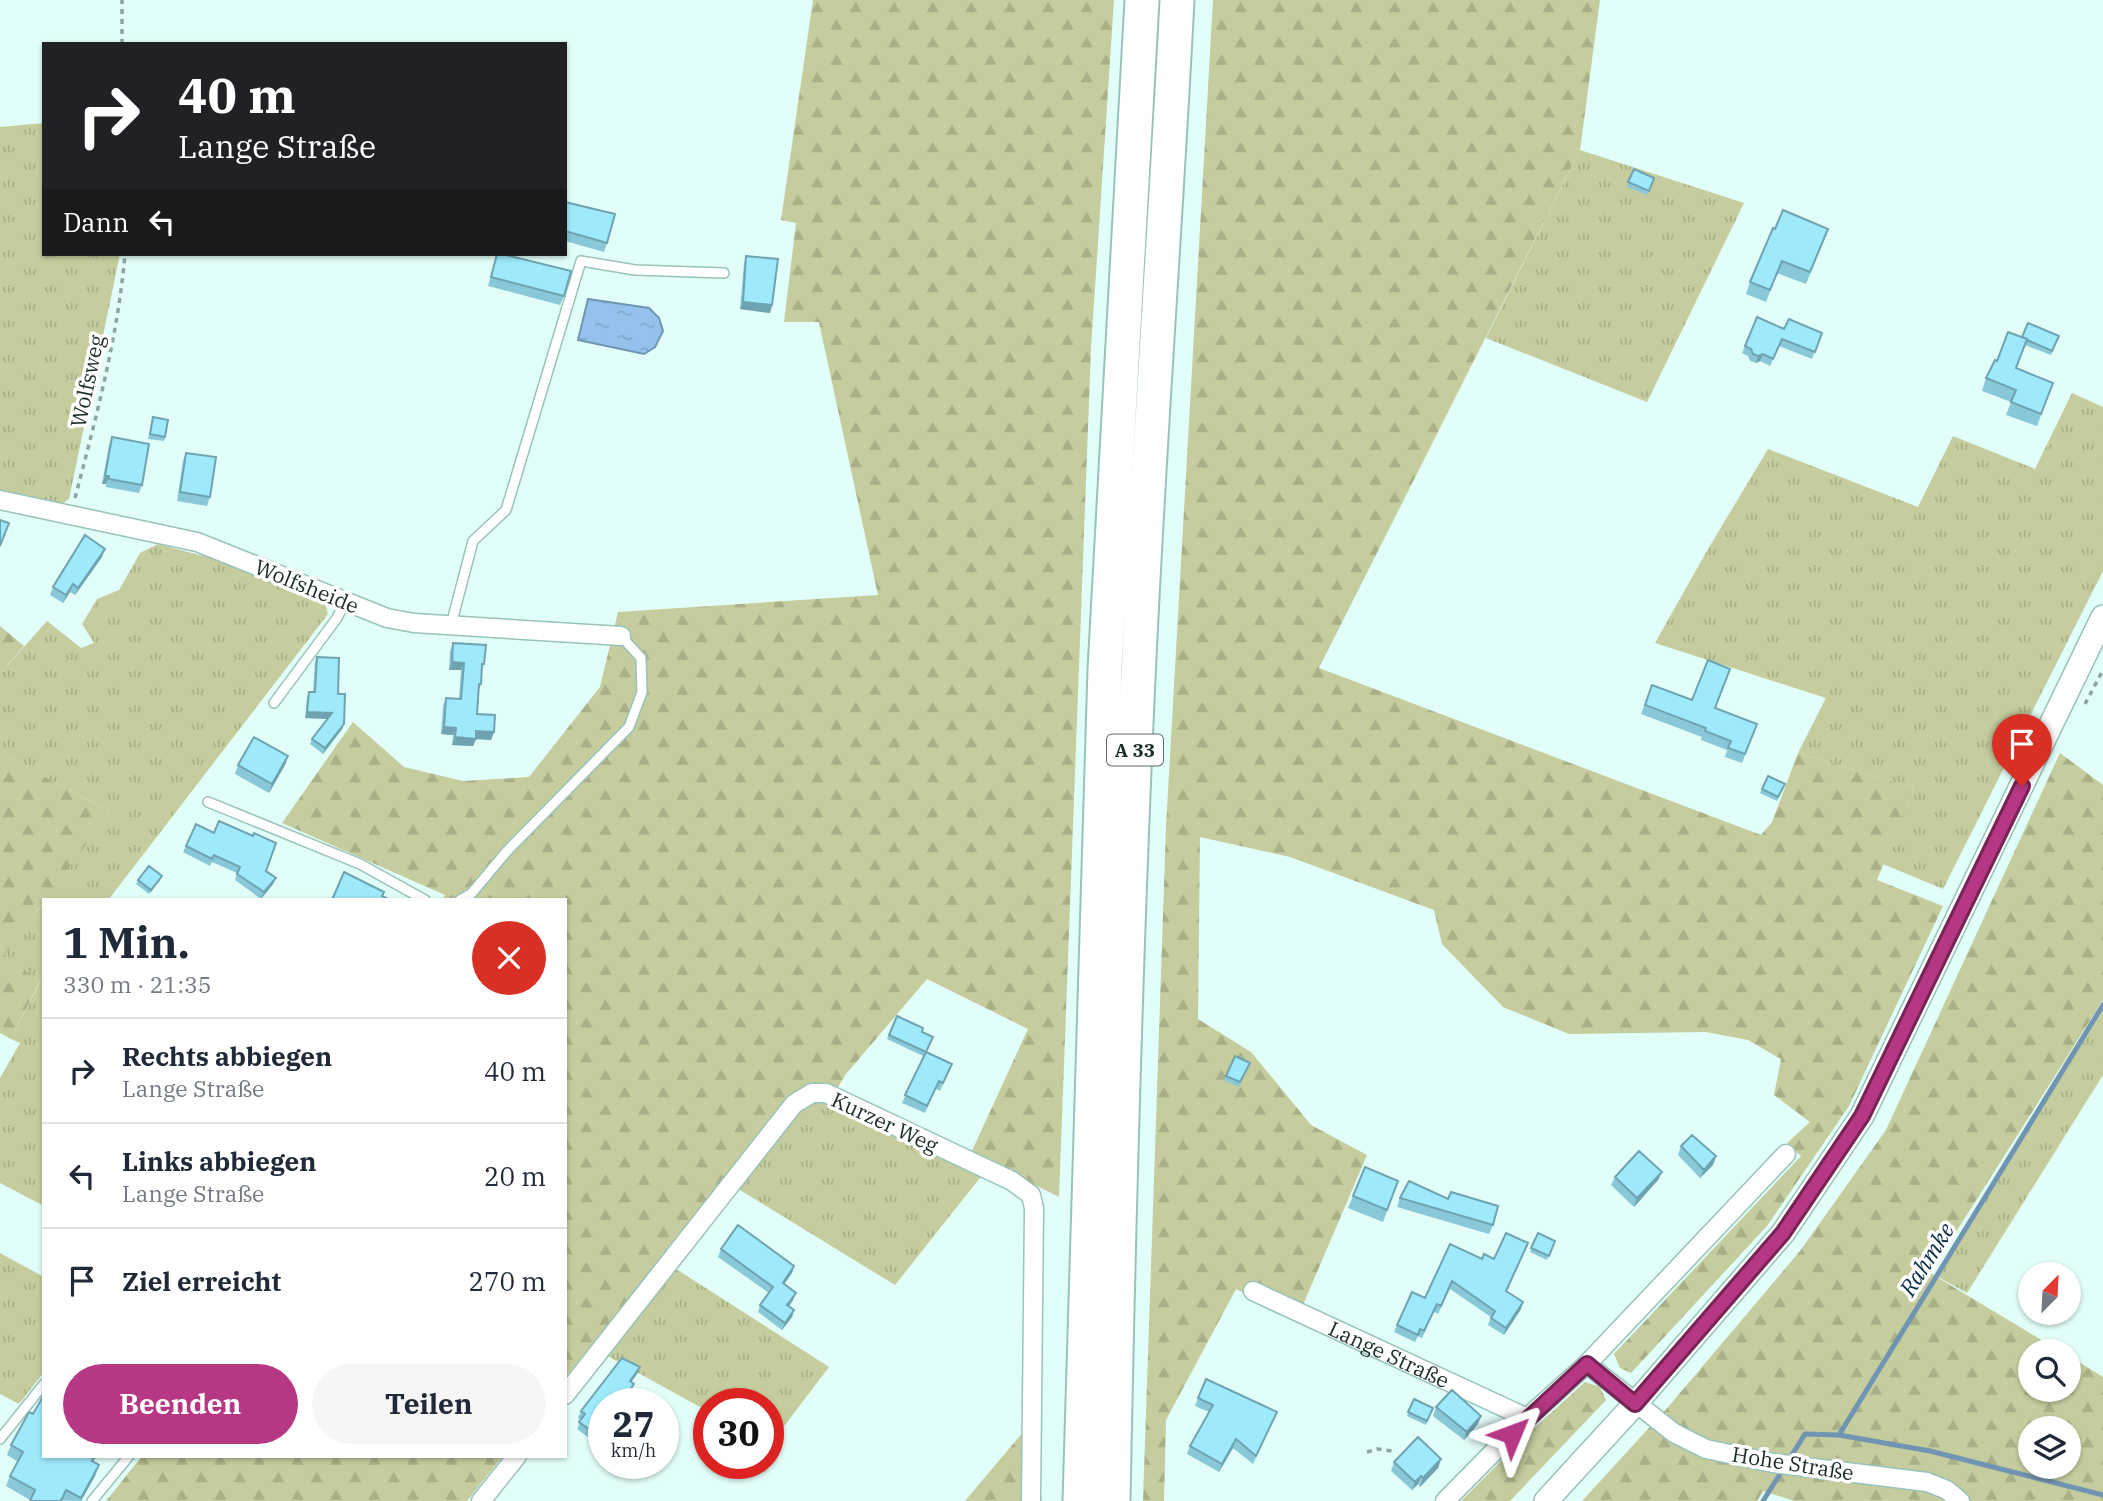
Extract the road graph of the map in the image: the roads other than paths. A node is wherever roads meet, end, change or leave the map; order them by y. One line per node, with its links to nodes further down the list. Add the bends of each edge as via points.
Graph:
1 (1142, 0): 26 (highway, A 33, via 1105,669)
2 (1177, 0): 27 (highway, A 33, via 1137,700)
3 (724, 273): 7 (lane, via 635,270 581,261 506,510 473,541)
4 (0, 499): 5 (street, Wolfsheide, via 197,542)
5 (345, 601): 7 (street, Wolfsheide, via 387,618); 9 (lane)
6 (2103, 617): 18 (street, via 1862,1116 1783,1233)
7 (451, 625): 8 (street, Wolfsheide)
8 (621, 636): 12 (lane, via 641,658 642,692 629,727)
9 (274, 703)
10 (208, 802): 11 (lane, via 360,864)
11 (421, 898)
12 (464, 898)
13 (1786, 1154): 15 (street)
14 (1253, 1291): 19 (street, Lange Straße)
15 (1587, 1364): 18 (street); 19 (street)
16 (42, 1386): 20 (lane)
17 (567, 1392): 25 (street, Kurzer Weg, via 794,1104 812,1093 826,1093 1012,1181 1031,1195)
18 (1635, 1404): 29 (street); 30 (street, Hohe Straße, via 1674,1433 1706,1449 1773,1463 1927,1482)
19 (1527, 1419): 28 (street)
20 (0, 1439)
21 (127, 1458): 23 (lane)
22 (515, 1458): 24 (street)
23 (92, 1501)
24 (481, 1501)
25 (1031, 1501)
26 (1080, 1501)
27 (1112, 1501)
28 (1445, 1501)
29 (1546, 1501)
30 (1960, 1501)

